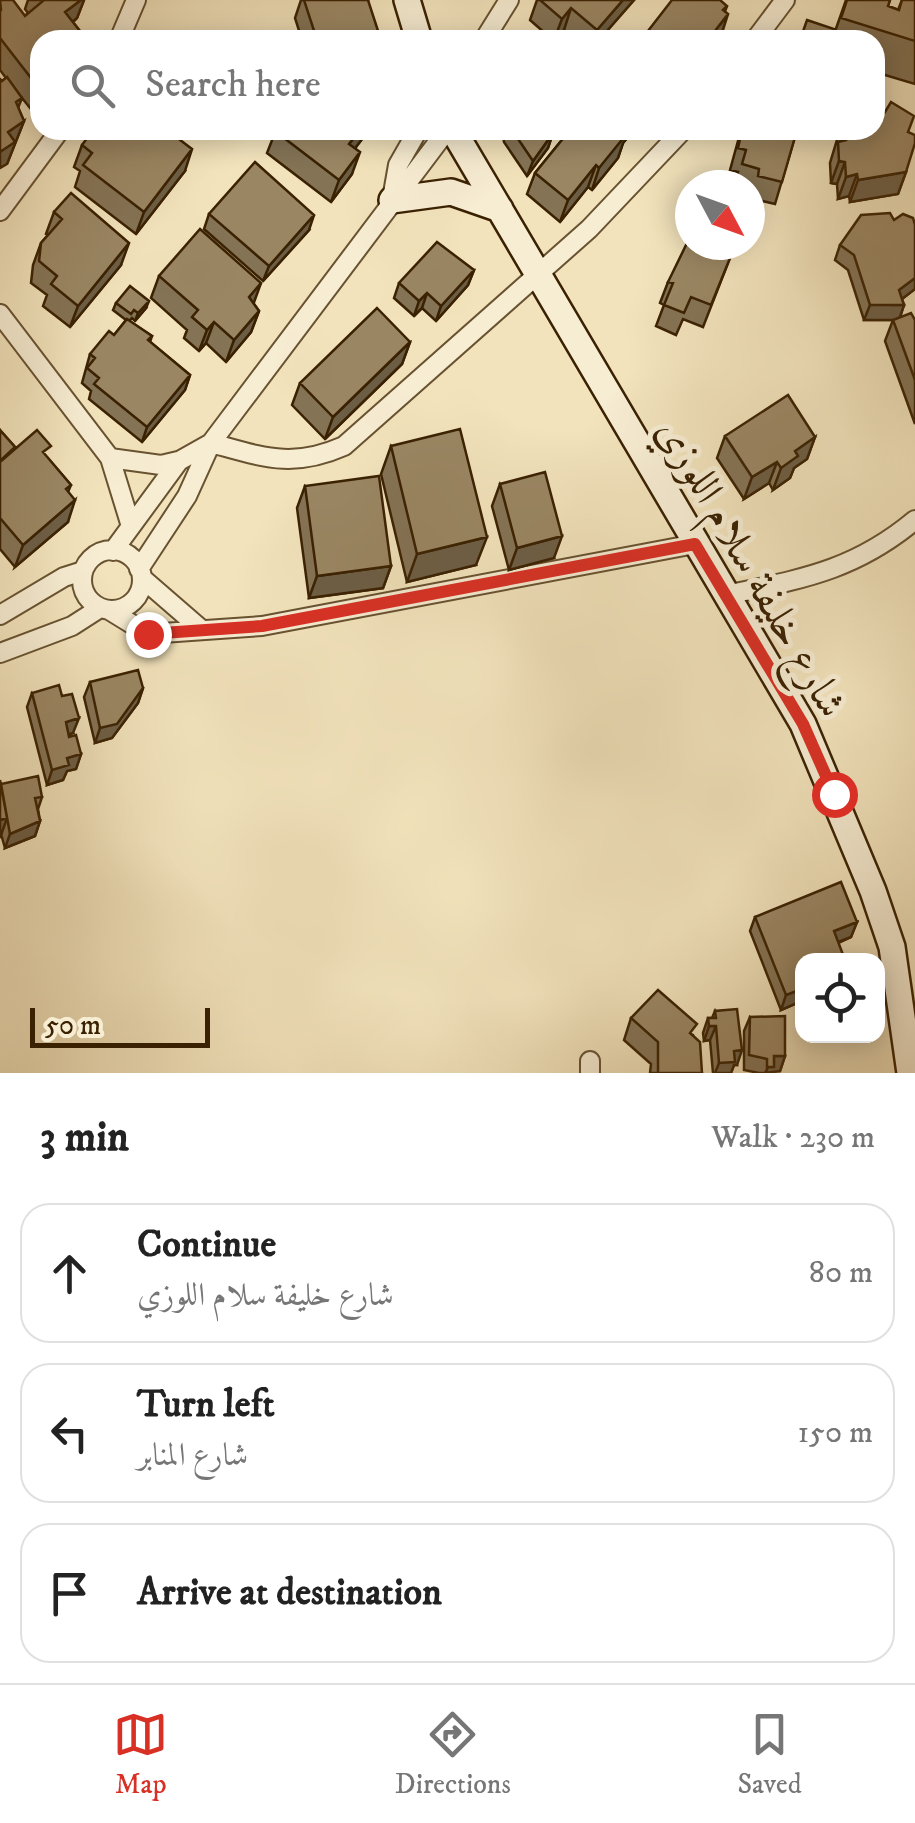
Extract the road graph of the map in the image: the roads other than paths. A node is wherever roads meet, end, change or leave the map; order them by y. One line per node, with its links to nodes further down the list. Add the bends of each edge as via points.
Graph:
1 (136, 0): 5 (street)
2 (407, 0): 6 (street)
3 (509, 0): 7 (street)
4 (785, 0): 8 (street)
5 (123, 30)
6 (415, 30)
7 (490, 30)
8 (762, 30)
9 (53, 140): 16 (street)
10 (412, 140): 14 (street, via 398,165)
11 (442, 140): 14 (street)
12 (456, 140): 15 (street, شارع خليفة سلام اللوزي)
13 (674, 140): 17 (street)
14 (392, 200): 15 (street, via 451,192); 19 (street)
15 (500, 209): 17 (street, شارع خليفة سلام اللوزي)
16 (0, 212)
17 (538, 275): 19 (street, via 344,446 298,461); 24 (street, شارع خليفة سلام اللوزي)
18 (0, 314): 20 (street)
19 (212, 443): 21 (street); 27 (street)
20 (110, 458): 21 (street); 23 (street)
21 (179, 461): 23 (street)
22 (915, 520): 28 (street, via 839,569)
23 (130, 522): 25 (street)
24 (695, 544): 28 (street, شارع خليفة سلام اللوزي); 31 (street, via 262,626)
25 (113, 551): 26 (street, via 97,554); 27 (street, via 127,554)
26 (83, 571): 29 (street, via 85,594); 30 (street)
27 (141, 573): 29 (street, via 135,599); 31 (street)
28 (726, 595): 33 (street, شارع خليفة سلام اللوزي, via 803,724 874,891 892,947)
29 (104, 609): 31 (street, via 148,634); 32 (street)
30 (0, 615)
31 (202, 630)
32 (0, 653)
33 (910, 1073)

